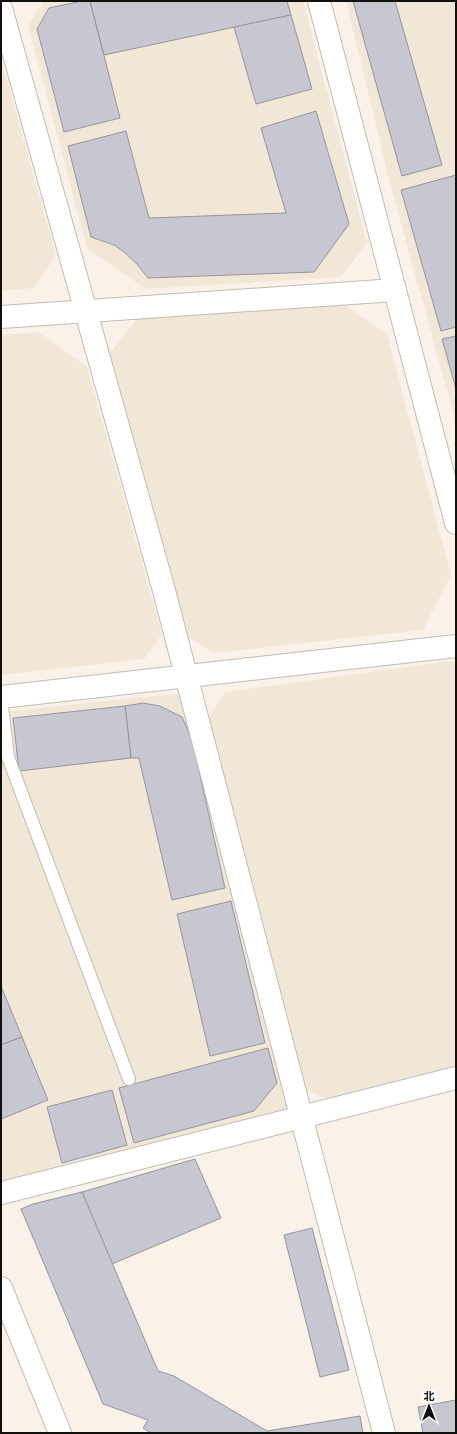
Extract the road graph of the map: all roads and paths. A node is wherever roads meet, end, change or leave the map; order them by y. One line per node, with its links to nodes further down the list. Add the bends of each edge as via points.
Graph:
1 (319, 1): 3 (street)
2 (1, 8): 4 (street)
3 (395, 290): 4 (street); 6 (street)
4 (86, 311): 5 (street); 8 (street)
5 (1, 317)
6 (456, 523)
7 (456, 646): 8 (street)
8 (186, 676): 9 (street); 12 (street)
9 (1, 697): 11 (lane, via 8,757)
10 (456, 1078): 12 (street)
11 (129, 1079)
12 (301, 1117): 13 (street); 16 (street)
13 (1, 1193)
14 (1, 1288): 15 (street)
15 (60, 1433)
16 (384, 1433)

